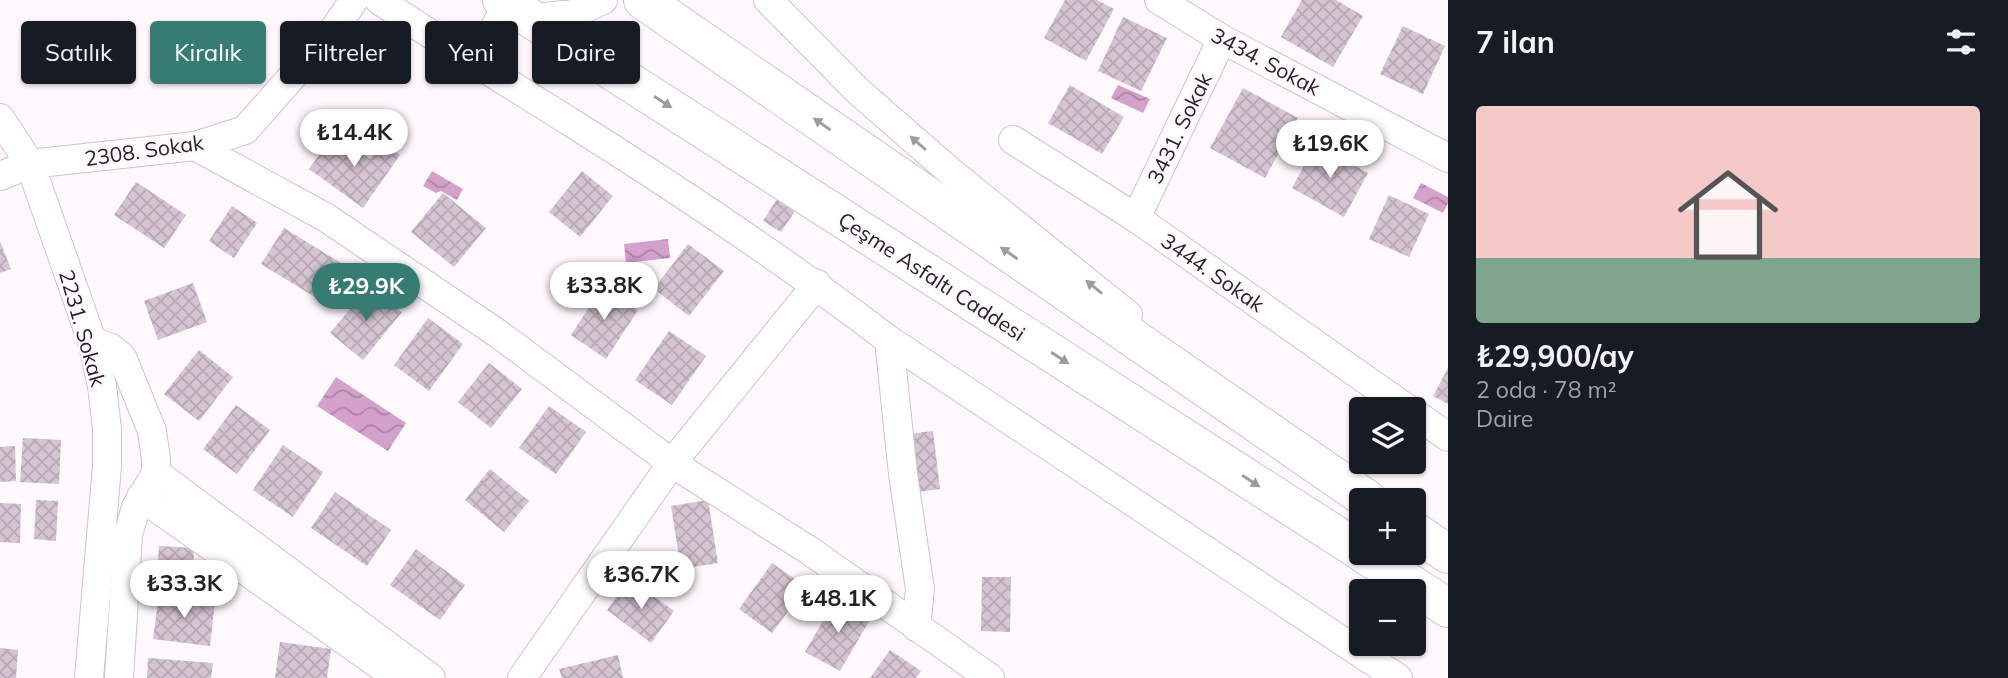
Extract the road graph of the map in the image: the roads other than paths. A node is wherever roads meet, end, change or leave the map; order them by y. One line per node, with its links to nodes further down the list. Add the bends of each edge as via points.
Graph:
1 (354, 0): 13 (street, 2308. Sokak, via 245,130)
2 (379, 0): 8 (street)
3 (603, 0): 7 (street, via 573,14)
4 (643, 0): 25 (highway, one-way to 4)
5 (768, 0): 25 (street, one-way to 5, via 952,173 859,92)
6 (1159, 0): 9 (street, 3434. Sokak)
7 (515, 8): 30 (highway, Çeşme Asfaltı Caddesi, one-way to 30)
8 (425, 31)
9 (1222, 39): 14 (street, 3434. Sokak); 17 (street, 3431. Sokak)
10 (507, 84): 18 (street)
11 (0, 118): 15 (street, 2231. Sokak)
12 (1013, 140): 17 (street, 3444. Sokak)
13 (195, 146): 15 (street, 2308. Sokak); 24 (street, via 325,217 497,333)
14 (1448, 158)
15 (30, 164): 16 (street, 2308. Sokak); 20 (street, 2231. Sokak)
16 (0, 176)
17 (1136, 218): 21 (street, 3444. Sokak)
18 (817, 284): 19 (street); 24 (street)
19 (889, 340): 34 (street, via 920,589); 41 (street)
20 (92, 341): 26 (street, via 122,357 152,431); 36 (street, 2231. Sokak, via 102,386 107,466)
21 (1391, 397)
22 (1426, 421): 23 (street)
23 (1448, 437)
24 (673, 463): 34 (street, via 810,551); 39 (street)
25 (1319, 468): 27 (highway)
26 (156, 473): 28 (street); 38 (street)
27 (1350, 488)
28 (141, 497): 35 (street); 37 (street, via 128,535)
29 (1426, 539): 31 (highway)
30 (1349, 545)
31 (1448, 554)
32 (1381, 565): 33 (highway, Çeşme Asfaltı Caddesi)
33 (1448, 608)
34 (916, 627): 40 (street)
35 (383, 674)
36 (89, 678)
37 (119, 678)
38 (431, 678)
39 (522, 678)
40 (990, 678)
41 (1398, 678)

